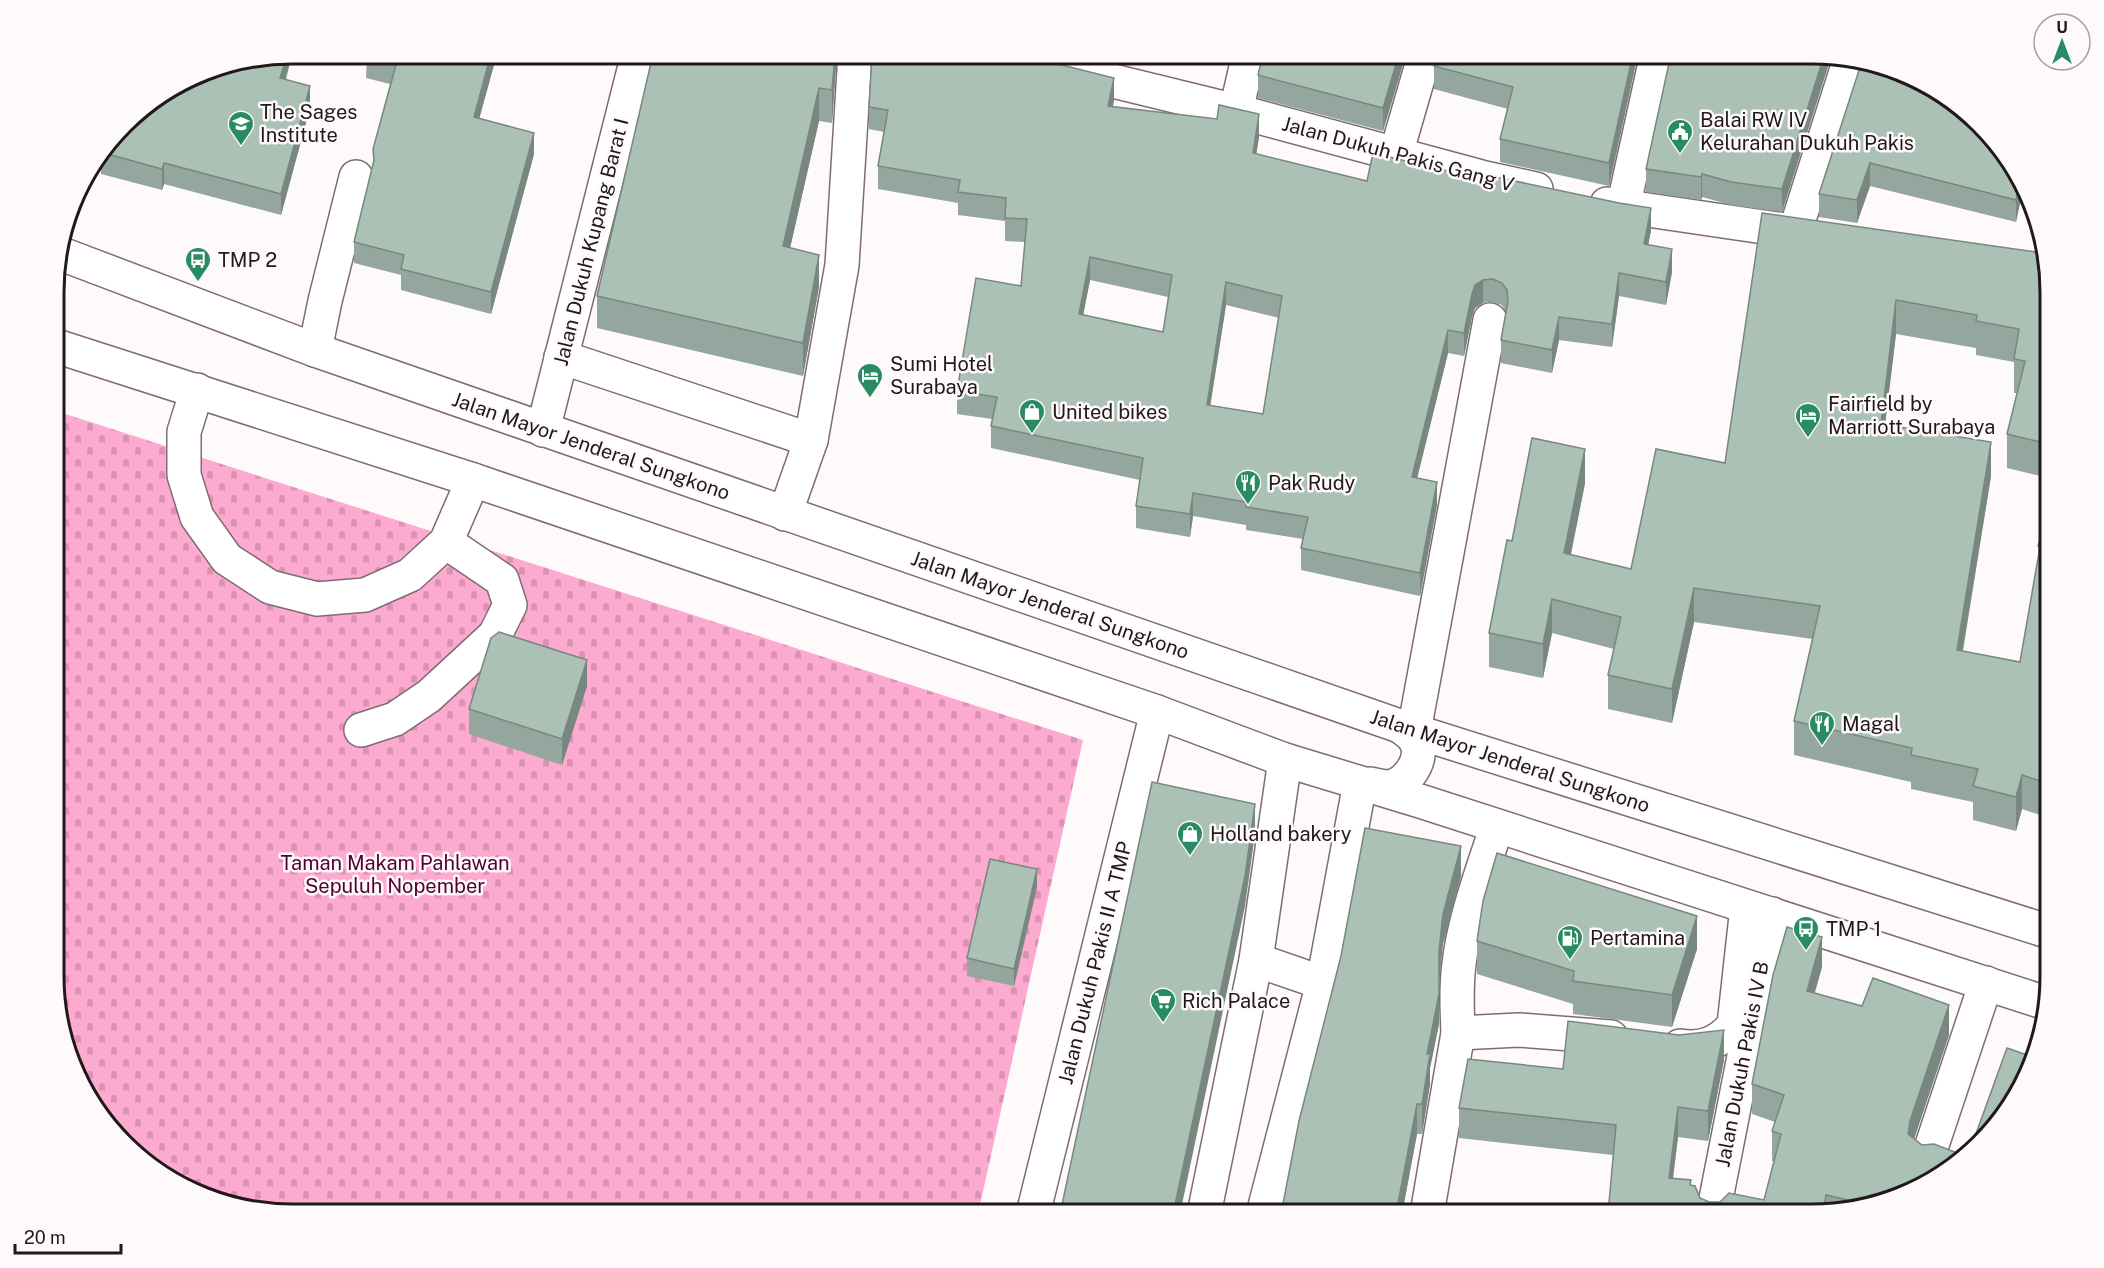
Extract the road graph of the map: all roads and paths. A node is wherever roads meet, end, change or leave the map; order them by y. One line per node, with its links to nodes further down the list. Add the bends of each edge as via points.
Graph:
1 (635, 64): 18 (main road, Jalan Dukuh Kupang Barat I)
2 (854, 64): 21 (main road, via 842,265)
3 (1044, 64): 8 (main road, Jalan Dukuh Pakis Gang V)
4 (1247, 64): 8 (main road)
5 (1422, 64): 9 (main road)
6 (1655, 64): 11 (main road)
7 (1847, 67): 12 (main road)
8 (1236, 111): 9 (main road, Jalan Dukuh Pakis Gang V)
9 (1396, 154): 11 (main road, Jalan Dukuh Pakis Gang V)
10 (356, 177): 17 (main road)
11 (1623, 208): 12 (main road, Jalan Dukuh Pakis Gang V)
12 (1795, 232): 13 (main road, Jalan Dukuh Pakis Gang V)
13 (1829, 237)
14 (67, 256): 17 (main road, Jalan Mayor Jenderal Sungkono)
15 (1490, 320): 26 (main road)
16 (64, 348): 19 (main road)
17 (315, 350): 20 (main road, Jalan Mayor Jenderal Sungkono)
18 (561, 357): 20 (main road, Jalan Dukuh Kupang Barat I); 21 (main road)
19 (197, 390): 22 (main road); 24 (main road, via 184,432 184,475 197,517 227,559 270,587 317,599 365,595 410,575)
20 (543, 430): 23 (main road, Jalan Mayor Jenderal Sungkono)
21 (812, 440): 23 (main road)
22 (473, 480): 24 (main road); 25 (main road)
23 (785, 514): 26 (main road, Jalan Mayor Jenderal Sungkono)
24 (446, 542): 27 (main road, via 502,580 510,605 495,635 429,696 395,719)
25 (1157, 712): 29 (main road); 41 (main road, Jalan Dukuh Pakis II A TMP)
26 (1407, 729): 28 (main road, Jalan Mayor Jenderal Sungkono); 30 (main road, via 1418,745 1412,773 1388,787)
27 (361, 730)
28 (1445, 741): 31 (main road, via 1425,768); 34 (main road, Jalan Mayor Jenderal Sungkono)
29 (1285, 760): 30 (main road); 35 (main road)
30 (1360, 783): 31 (main road); 36 (main road)
31 (1420, 801): 32 (main road)
32 (1497, 826): 33 (main road); 39 (main road, via 1470,911 1459,962)
33 (1760, 910): 37 (main road); 39 (main road, via 1734,1026 1723,1038 1708,1045 1687,1047 1581,1033 1519,1030); 45 (main road, Jalan Dukuh Pakis IV B)
34 (2040, 929)
35 (1256, 960): 36 (main road); 42 (main road)
36 (1323, 983): 43 (main road)
37 (1986, 983): 38 (main road); 40 (main road)
38 (2038, 1000)
39 (1458, 1033): 44 (main road)
40 (1928, 1157)
41 (1035, 1204)
42 (1206, 1204)
43 (1266, 1204)
44 (1429, 1204)
45 (1715, 1204)

